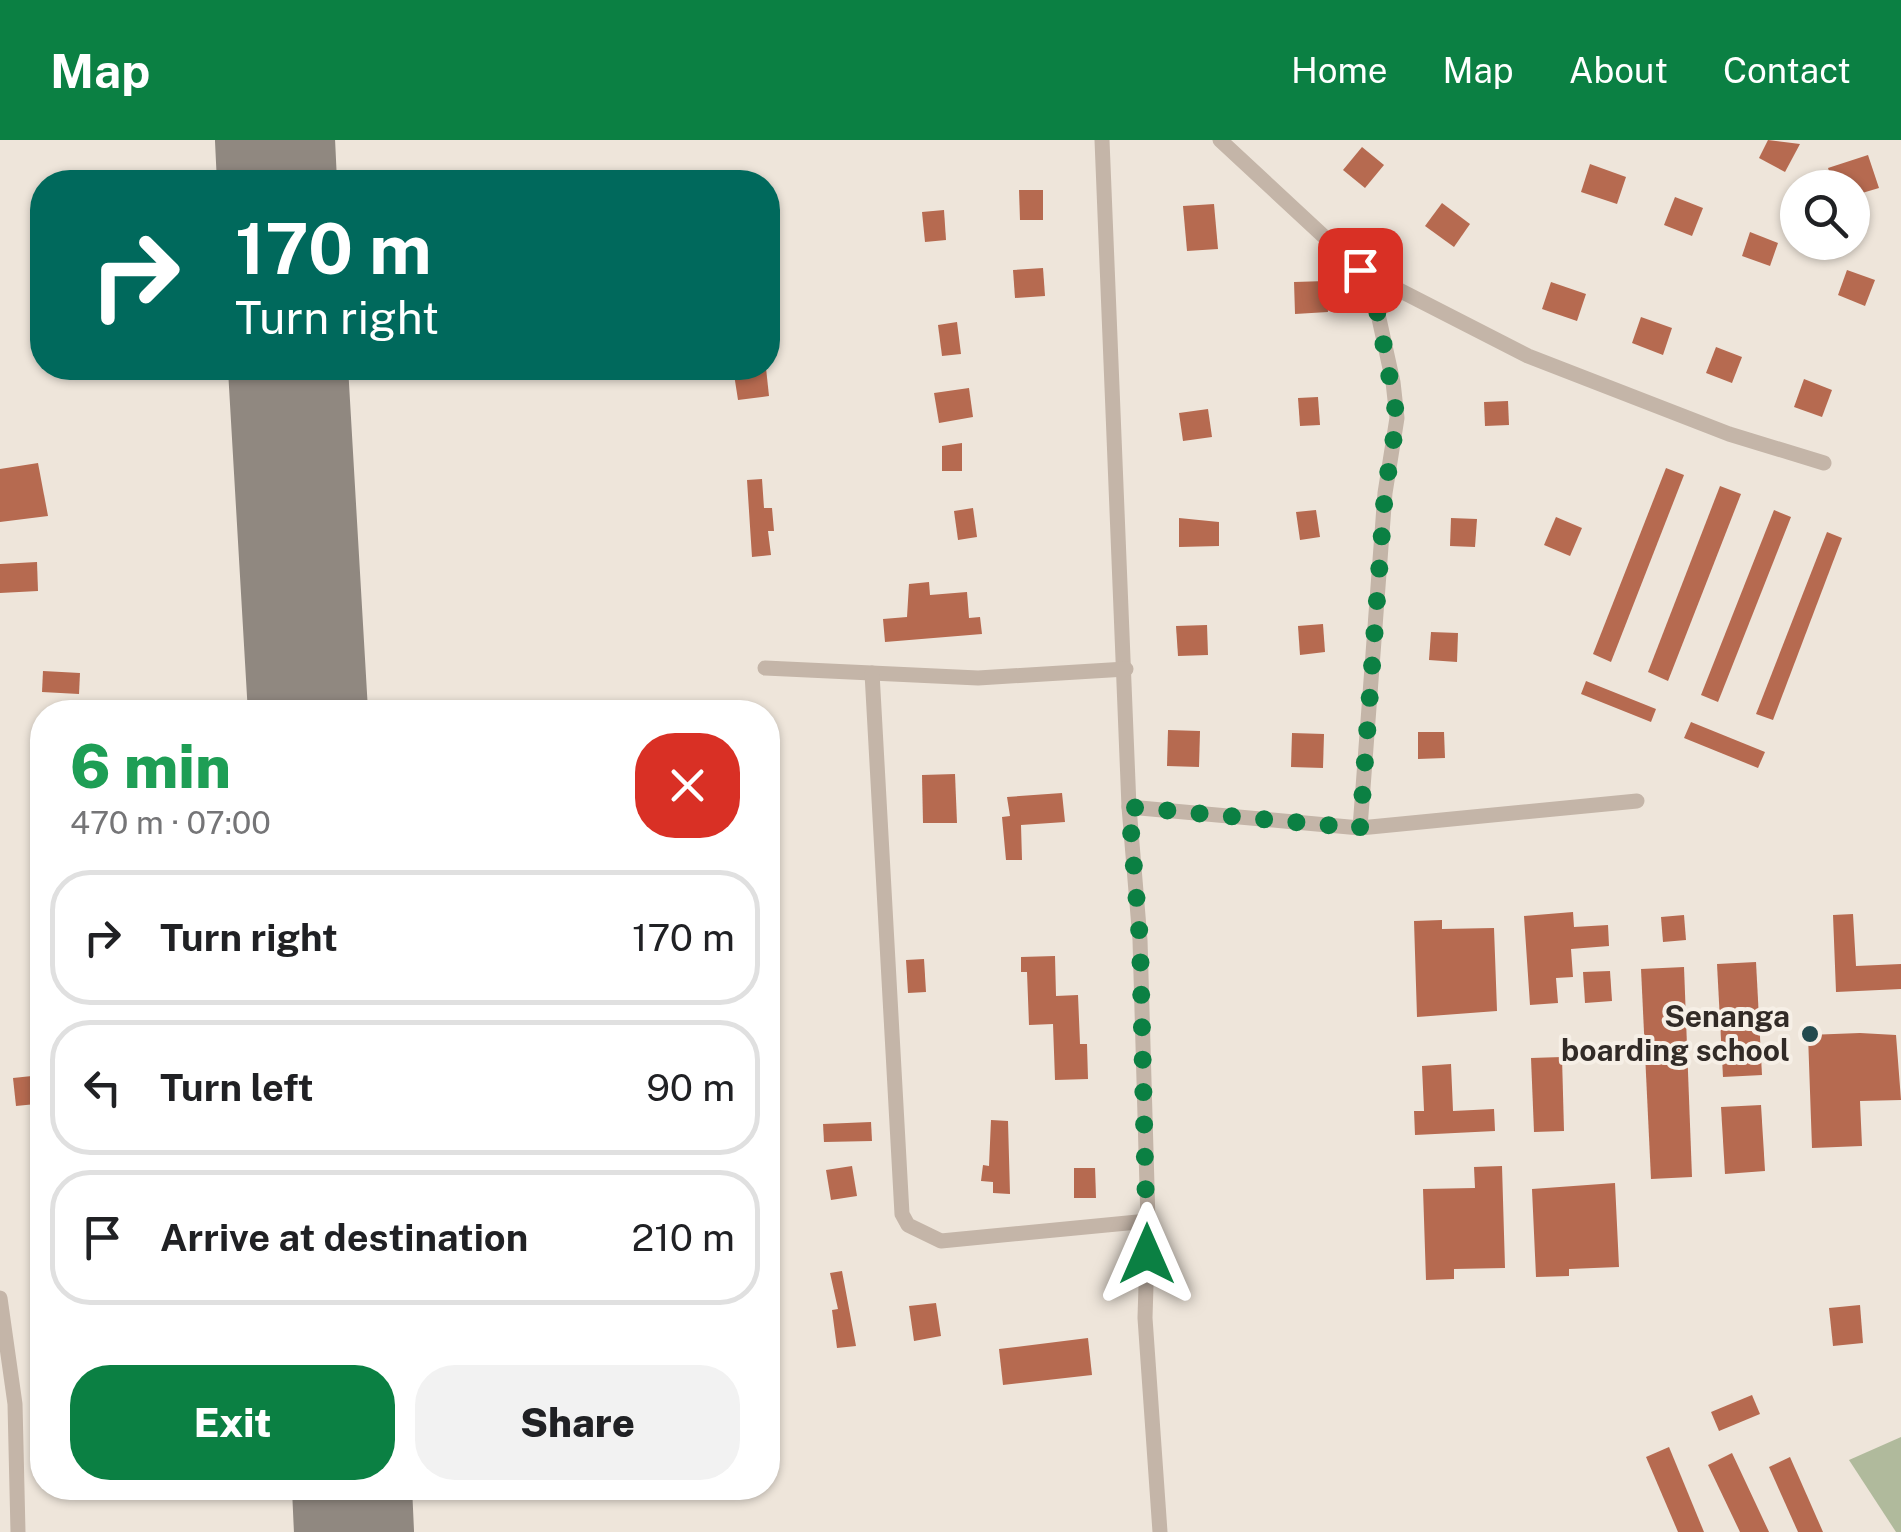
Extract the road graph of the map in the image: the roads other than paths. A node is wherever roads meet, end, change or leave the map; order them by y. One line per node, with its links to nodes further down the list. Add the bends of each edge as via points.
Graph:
1 (1102, 140): 6 (street)
2 (1220, 140): 3 (street)
3 (1360, 270): 4 (street, via 1528,356 1729,434); 10 (street, via 1378,314 1397,418 1385,492)
4 (1824, 462)
5 (765, 668): 7 (street)
6 (1126, 669): 7 (street, via 978,678); 9 (street)
7 (872, 673): 11 (street, via 902,1214 908,1226 941,1241)
8 (1637, 801): 10 (street)
9 (1129, 807): 10 (street); 11 (street)
10 (1360, 828)
11 (1148, 1221): 15 (street, via 1145,1318)
12 (0, 1298): 13 (street)
13 (1, 1318): 14 (street, via 16,1404)
14 (18, 1532)
15 (1160, 1532)

